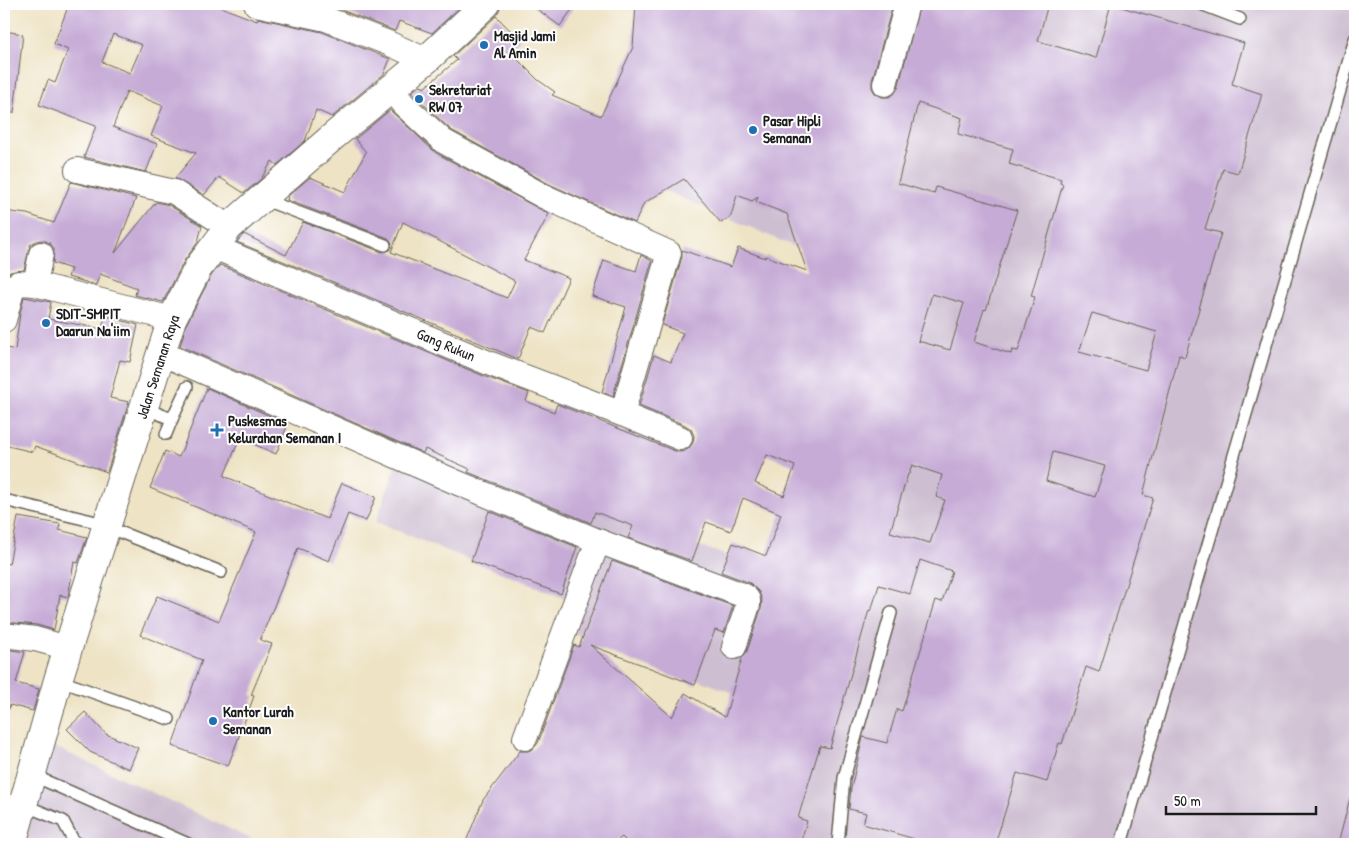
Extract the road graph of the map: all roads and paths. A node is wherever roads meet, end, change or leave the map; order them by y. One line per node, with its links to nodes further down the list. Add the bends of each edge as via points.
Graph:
1 (256, 4): 7 (street, via 326,19)
2 (486, 4): 7 (street, Jalan Semanan Raya)
3 (907, 4): 8 (street)
4 (1201, 4): 5 (lane)
5 (1240, 19)
6 (1355, 39): 43 (lane)
7 (426, 60): 9 (street, Jalan Semanan Raya)
8 (885, 84)
9 (392, 88): 11 (street, Jalan Semanan Raya); 22 (street, via 403,104 444,141 543,196 669,253)
10 (77, 170): 12 (street, Gang Rukun, via 174,192)
11 (262, 199): 12 (street, Jalan Semanan Raya); 13 (lane)
12 (222, 237): 17 (street, Jalan Semanan Raya, via 198,268); 22 (street, Gang Rukun, via 491,364)
13 (384, 245)
14 (41, 254): 15 (street)
15 (35, 284): 16 (street, via 18,283); 17 (street)
16 (7, 295): 18 (street)
17 (172, 319): 19 (street, Jalan Semanan Raya)
18 (4, 320)
19 (161, 352): 21 (street, Jalan Semanan Raya); 28 (street)
20 (187, 387): 23 (lane)
21 (144, 408): 23 (lane); 27 (street, Jalan Semanan Raya)
22 (622, 414): 25 (street, Gang Rukun)
23 (172, 420): 24 (lane)
24 (166, 434)
25 (680, 438)
26 (4, 500): 27 (lane)
27 (107, 526): 29 (lane); 33 (street, Jalan Semanan Raya)
28 (598, 541): 32 (street, via 745,596 748,605); 36 (street)
29 (221, 572)
30 (891, 613): 42 (lane, via 844,778)
31 (4, 635): 33 (street)
32 (734, 647)
33 (68, 648): 34 (street, Jalan Semanan Raya)
34 (58, 680): 35 (lane); 37 (street, Jalan Semanan Raya)
35 (169, 719)
36 (525, 738)
37 (31, 775): 38 (street, Jalan Semanan Raya); 41 (lane)
38 (24, 806): 39 (street, Jalan Semanan Raya); 40 (lane, via 63,821 73,840)
39 (12, 844)
40 (79, 844)
41 (188, 844)
42 (838, 844)
43 (1121, 844)

